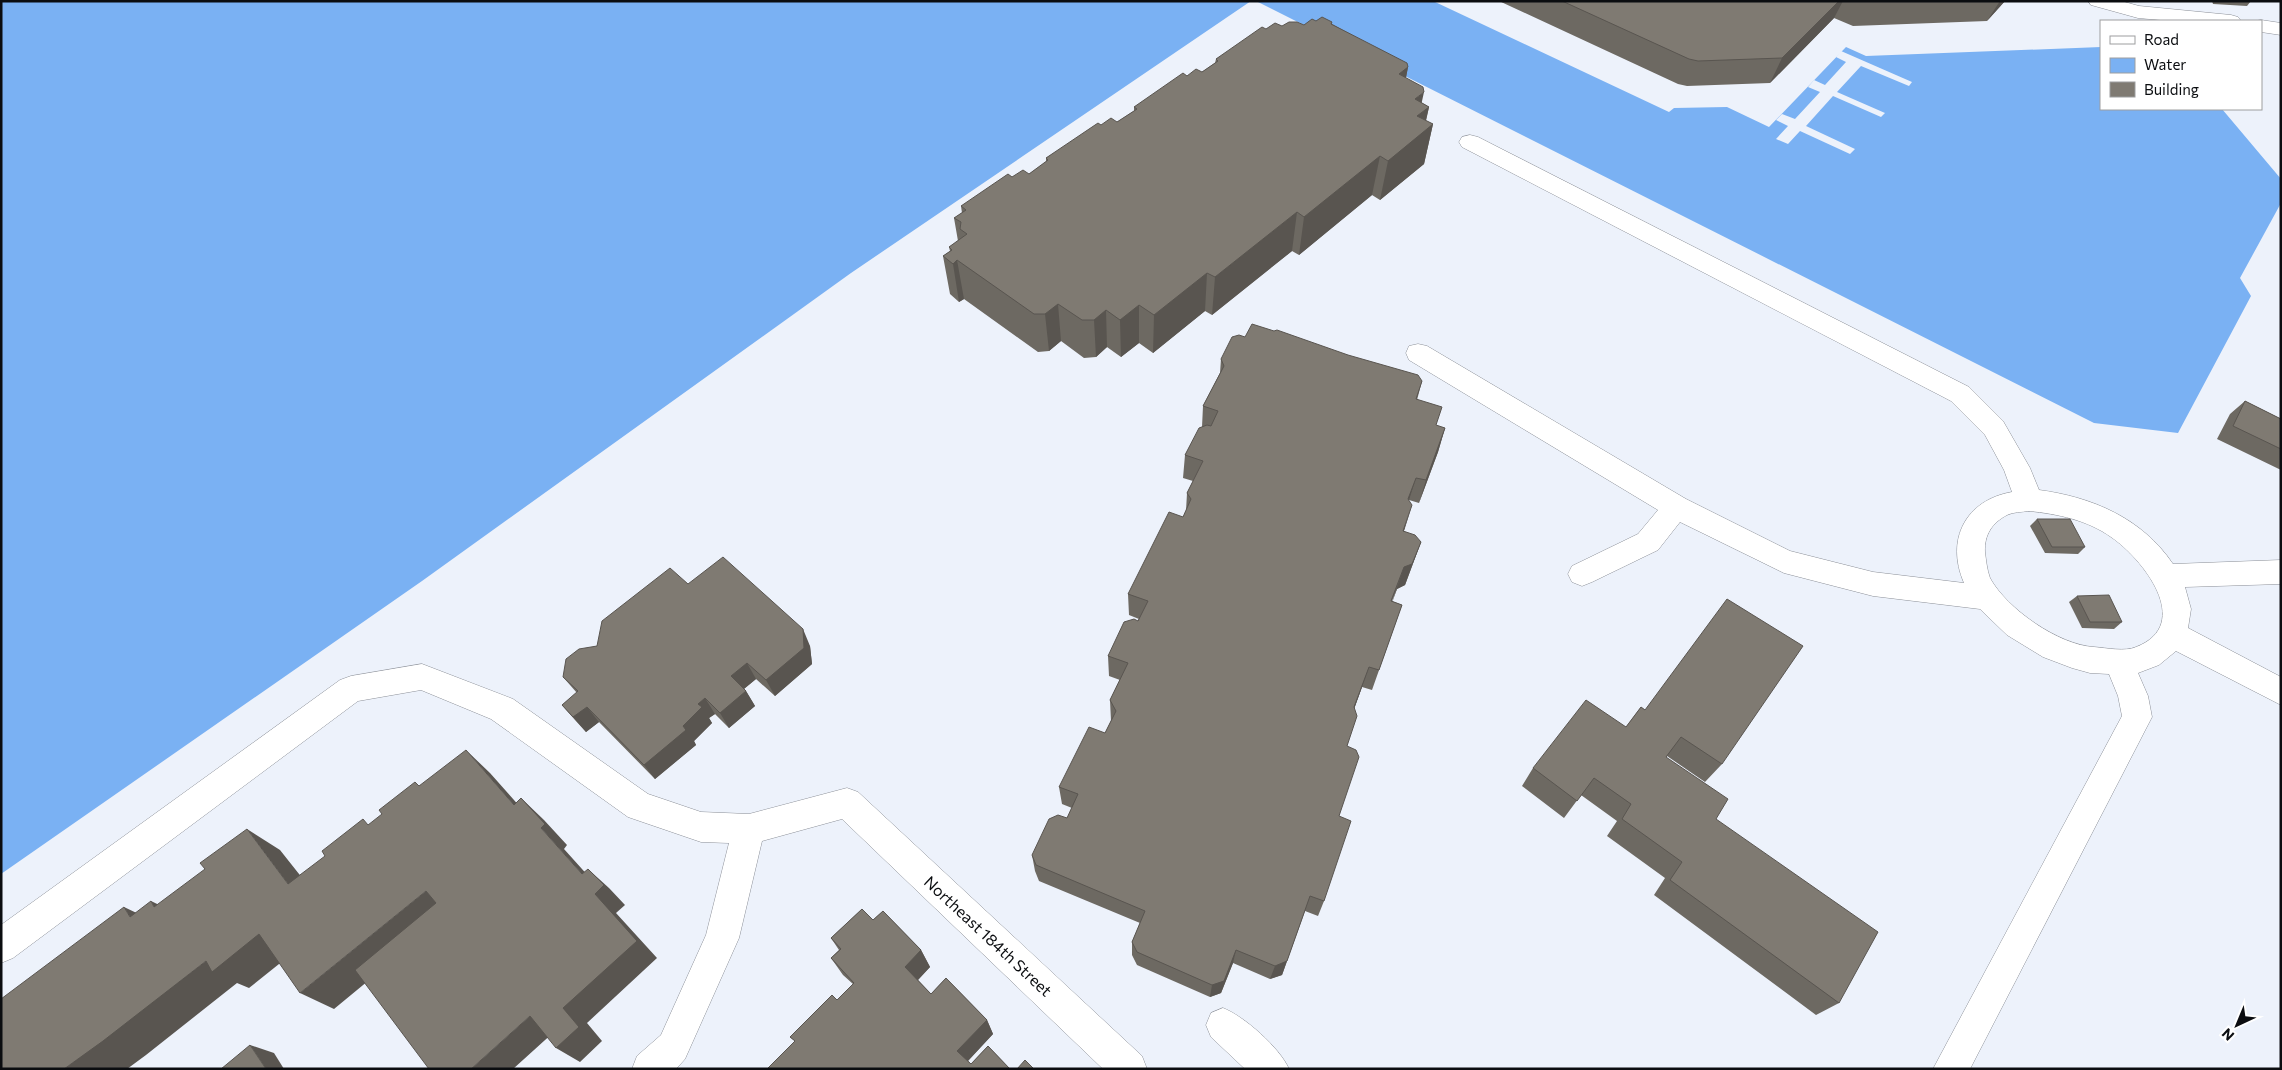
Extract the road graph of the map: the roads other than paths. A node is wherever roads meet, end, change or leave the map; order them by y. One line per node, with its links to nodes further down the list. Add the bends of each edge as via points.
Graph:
1 (2098, 1): 2 (street, via 2138,12)
2 (2221, 20)
3 (2262, 26): 4 (street)
4 (2281, 29)
5 (1470, 142): 7 (street, via 1960,394 1994,428 2017,468)
6 (1418, 353): 8 (street)
7 (2028, 500): 11 (street, via 2059,503 2090,513 2121,529 2147,550); 12 (street, via 2002,505 1983,518 1972,536 1971,559 1979,584)
8 (1676, 507): 10 (street, via 1648,542); 12 (street, via 1784,562 1873,584)
9 (2281, 572): 11 (street)
10 (1582, 574)
11 (2166, 576): 13 (street, via 2177,604)
12 (1990, 598): 14 (street, via 1999,610 2028,634 2063,652 2100,662)
13 (2172, 634): 14 (street, via 2160,649 2134,661); 15 (street)
14 (2118, 661): 22 (street, via 2133,696 2137,717)
15 (2281, 692)
16 (750, 829): 17 (street, via 701,827 639,806 502,709 422,677 351,689); 19 (street, via 722,938 673,1047); 20 (street, Northeast 184th Street, via 847,803)
17 (1, 946)
18 (1223, 1024): 21 (street)
19 (650, 1069)
20 (1129, 1069)
21 (1271, 1069)
22 (1951, 1069)

